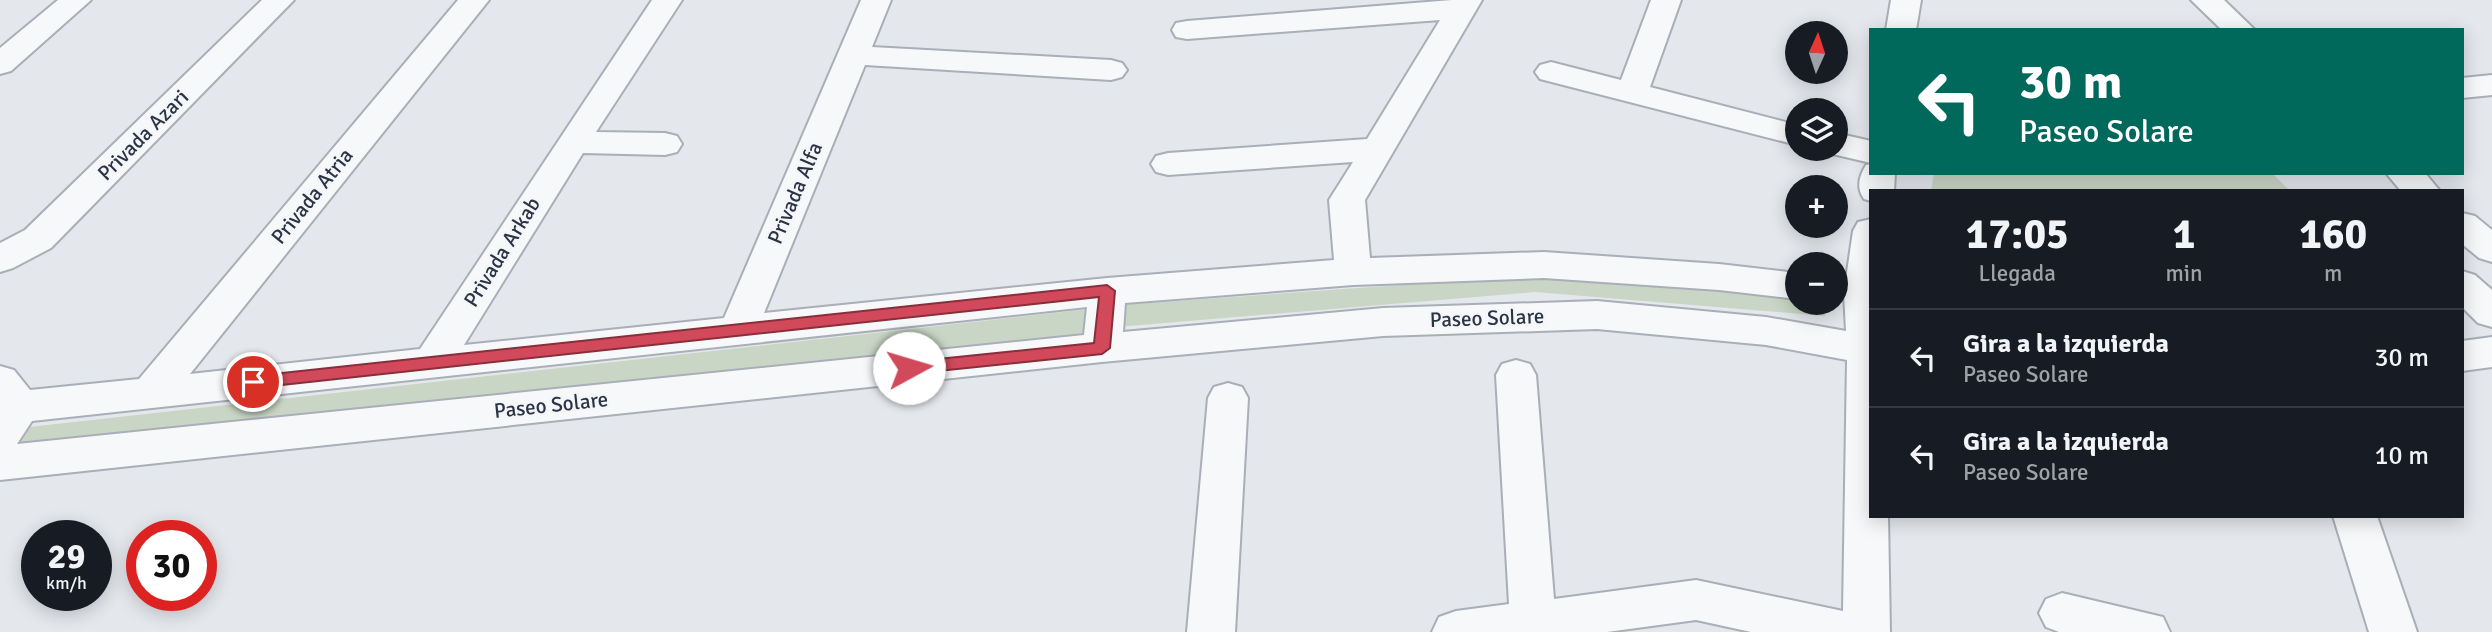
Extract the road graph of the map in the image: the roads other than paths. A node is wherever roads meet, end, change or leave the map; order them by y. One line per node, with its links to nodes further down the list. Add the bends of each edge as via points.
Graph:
1 (76, 0): 14 (street)
2 (279, 0): 32 (street, Privada Azari, via 38,239)
3 (474, 0): 48 (street, Privada Atria)
4 (667, 0): 21 (street, Privada Arkab)
5 (876, 0): 13 (street, Privada Alfa)
6 (1666, 0): 19 (street)
7 (1906, 0): 10 (street)
8 (2206, 0): 11 (street)
9 (1464, 5): 12 (street); 24 (street)
10 (1901, 28)
11 (2238, 28)
12 (1187, 30)
13 (853, 55): 15 (street); 41 (street, Privada Alfa)
14 (0, 64)
15 (1111, 70)
16 (1551, 72): 19 (street)
17 (2492, 85): 18 (street)
18 (2464, 88)
19 (1632, 93): 20 (street)
20 (1785, 132)
21 (573, 142): 22 (street); 46 (street, Privada Arkab)
22 (665, 144)
23 (1848, 147): 25 (street)
24 (1378, 149): 26 (street); 35 (street, via 1347,200)
25 (1869, 152)
26 (1168, 164)
27 (2405, 175): 28 (street)
28 (2421, 189)
29 (2464, 227): 31 (street)
30 (1869, 239): 39 (street)
31 (2492, 249)
32 (0, 259)
33 (2492, 262): 34 (street)
34 (2464, 266)
35 (1353, 272): 36 (street, via 1544,265); 38 (street)
36 (1785, 285)
37 (2464, 286): 40 (street)
38 (1107, 291): 41 (street); 42 (street)
39 (1856, 292): 43 (street)
40 (2492, 313)
41 (738, 330): 46 (street)
42 (1102, 348): 43 (street, Paseo Solare, via 1383,321 1597,314 1766,331); 51 (street, Paseo Solare)
43 (1869, 350): 58 (street)
44 (2492, 352): 45 (street)
45 (2464, 356)
46 (432, 363): 48 (street)
47 (1516, 375): 54 (street)
48 (151, 393): 50 (street)
49 (1228, 398): 55 (street)
50 (7, 408)
51 (0, 463)
52 (2356, 518): 60 (street)
53 (2063, 613): 59 (street)
54 (1533, 622): 56 (street); 57 (street, via 1696,600)
55 (1211, 632)
56 (1456, 632)
57 (1843, 632)
58 (1866, 632)
59 (2146, 632)
60 (2393, 632)

